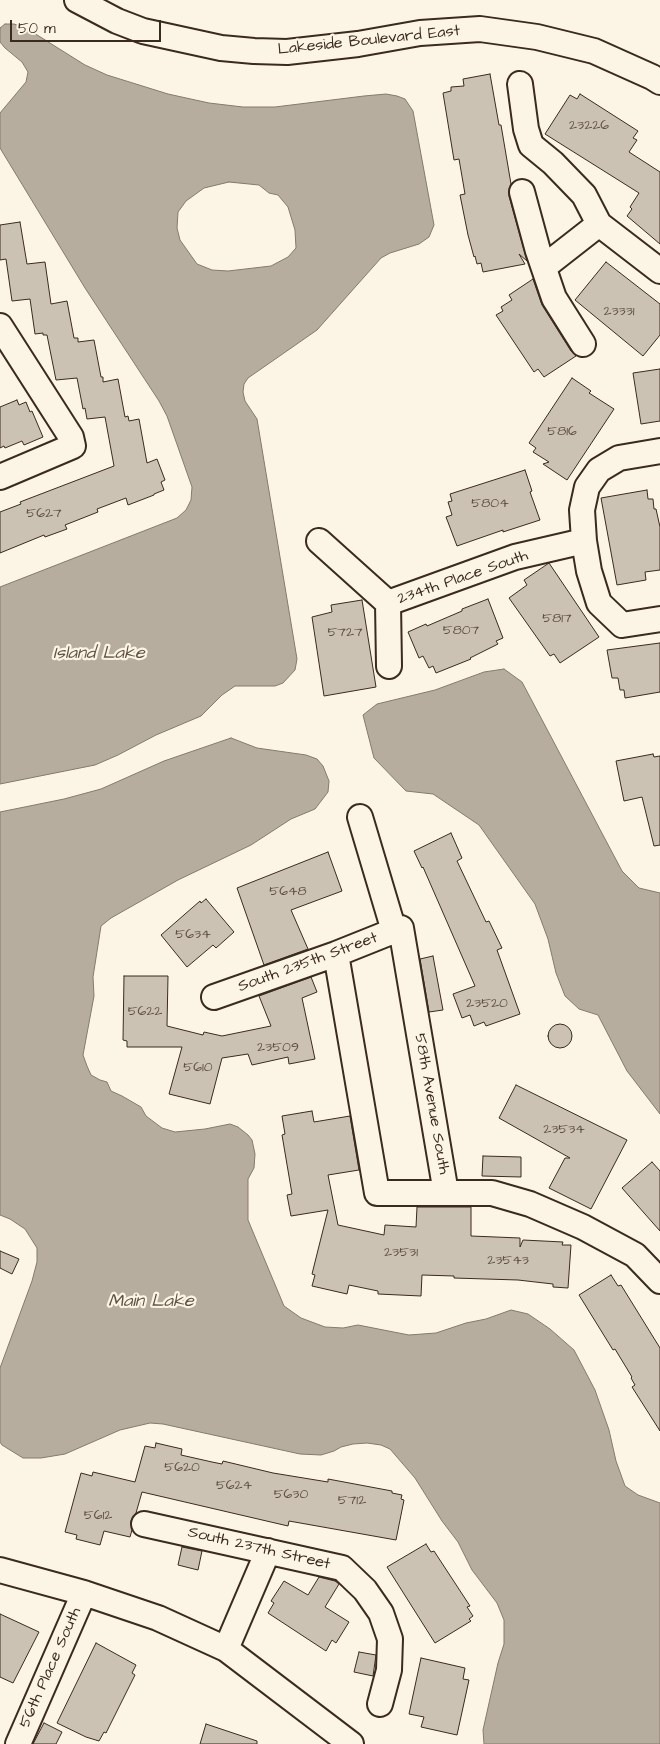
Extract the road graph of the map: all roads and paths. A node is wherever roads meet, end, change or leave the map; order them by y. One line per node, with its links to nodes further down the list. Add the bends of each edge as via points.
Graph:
1 (77, 0): 2 (street, Lakeside Boulevard East, via 143,31 221,48 287,52 480,29 538,37 594,51)
2 (657, 75)
3 (520, 84): 5 (street, via 531,145 584,195)
4 (522, 192): 6 (street)
5 (599, 224): 6 (street); 7 (street)
6 (544, 267): 9 (street, via 554,298)
7 (660, 271)
8 (0, 326): 11 (street, via 71,437 73,446)
9 (583, 344)
10 (660, 451): 13 (street, via 620,458 599,470 587,487 582,510)
11 (0, 477)
12 (318, 541): 14 (street)
13 (584, 541): 14 (street, 234th Place South, via 515,558); 15 (street, via 599,603 622,625)
14 (388, 604): 16 (street, 234th Place South)
15 (660, 620)
16 (389, 666)
17 (360, 816): 18 (street, 58th Avenue South)
18 (397, 930): 19 (street, South 235th Street); 21 (street, 58th Avenue South)
19 (336, 954): 20 (street, South 235th Street); 21 (street, via 377,1193)
20 (214, 997)
21 (446, 1193): 22 (street, 58th Avenue South, via 492,1193 530,1204 636,1255)
22 (660, 1281)
23 (144, 1524): 24 (street, South 237th Street)
24 (268, 1551): 27 (street); 28 (street, South 237th Street, via 342,1568 365,1590 381,1614 390,1639 389,1670)
25 (0, 1570): 26 (street)
26 (84, 1593): 27 (street, via 158,1618); 29 (street, 56th Place South)
27 (226, 1649): 30 (street)
28 (380, 1704)
29 (18, 1744)
30 (351, 1744)

